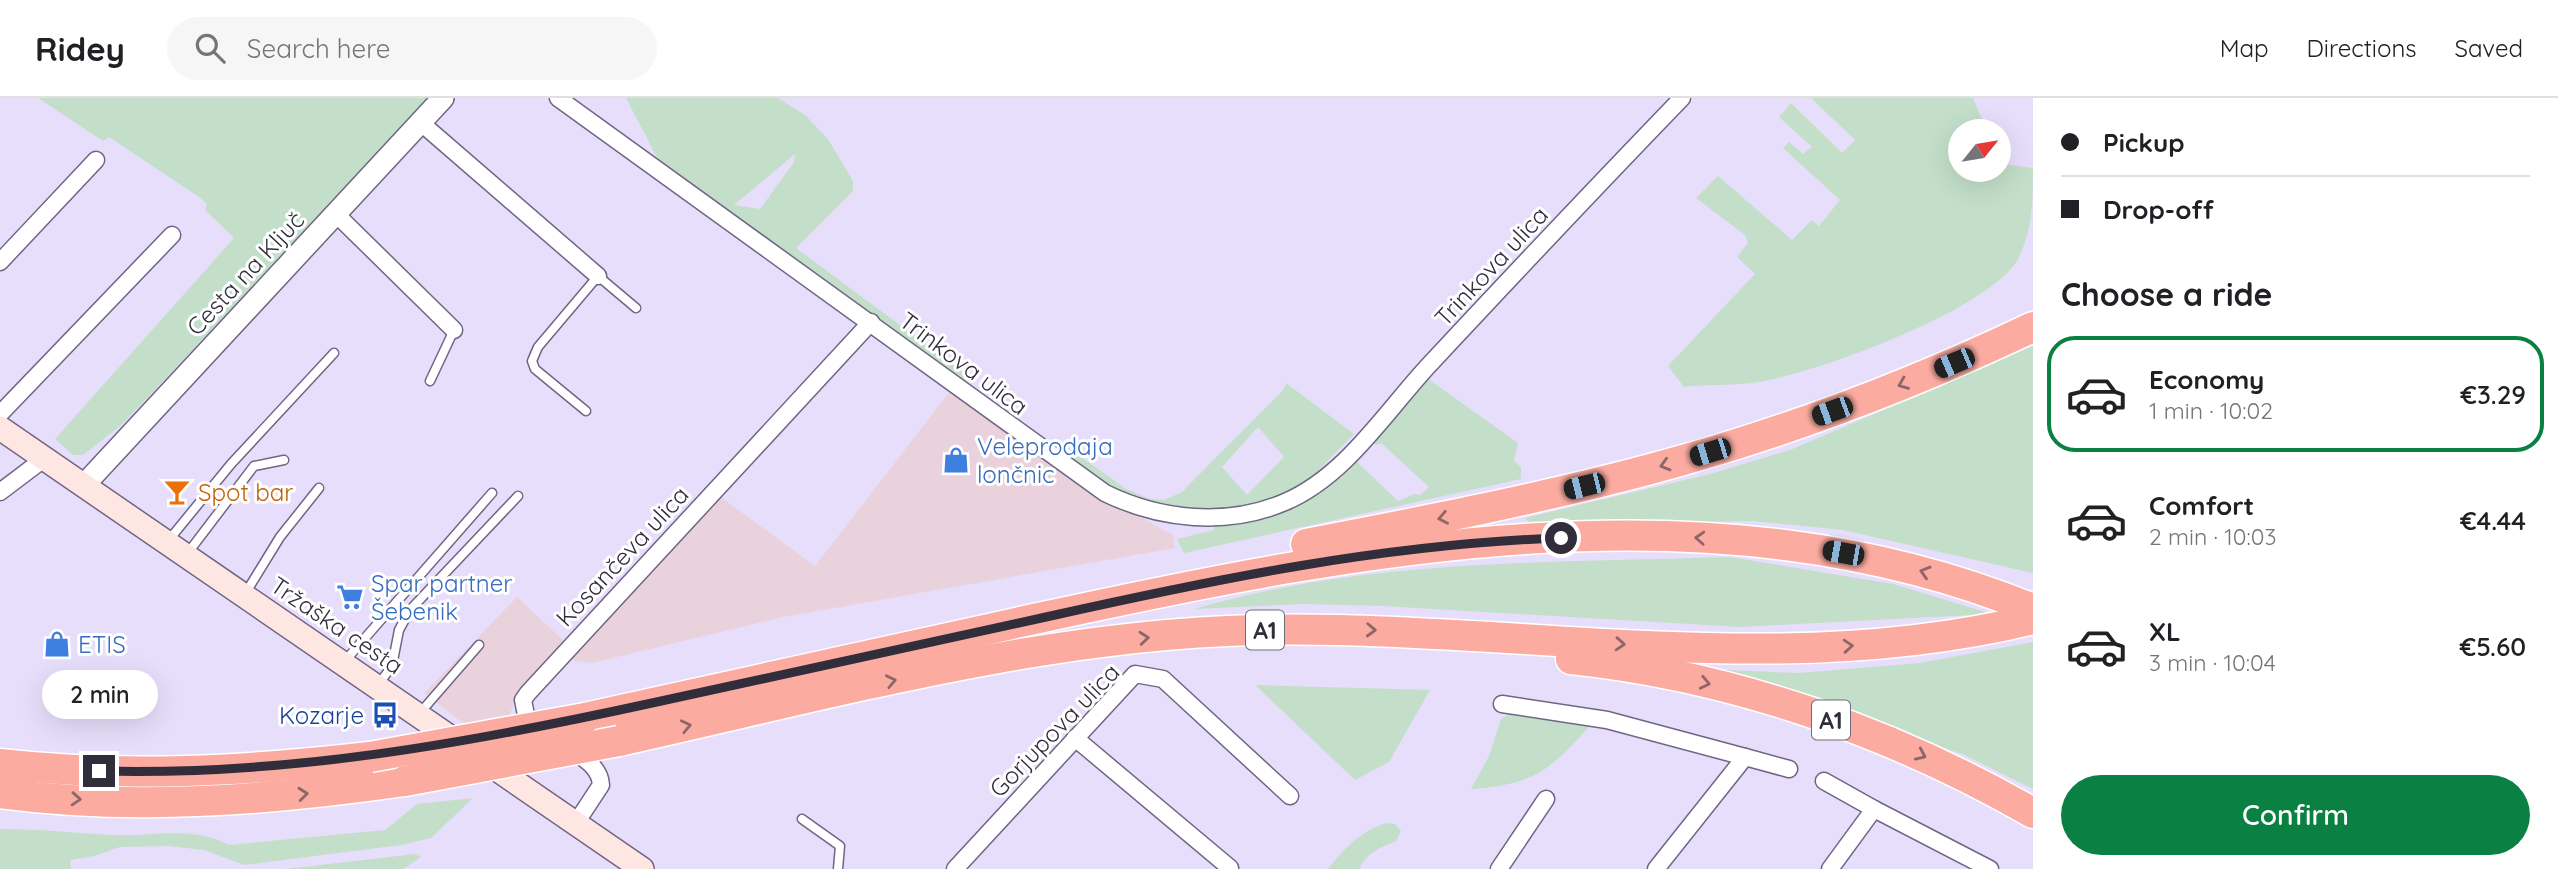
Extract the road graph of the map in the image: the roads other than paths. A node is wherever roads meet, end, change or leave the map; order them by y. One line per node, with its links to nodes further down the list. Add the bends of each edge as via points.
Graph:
1 (443, 98): 4 (street, Cesta na Ključ)
2 (558, 98): 11 (street, Trinkova ulica)
3 (1682, 98): 11 (street, Trinkova ulica, via 1325,480 1285,502 1249,513 1174,516 1137,509 1105,493)
4 (420, 122): 6 (street, Cesta na Ključ); 9 (street)
5 (96, 160): 8 (street)
6 (336, 214): 13 (street); 21 (street, Cesta na Ključ)
7 (172, 235): 17 (street)
8 (0, 262)
9 (597, 276): 10 (lane); 16 (lane, via 538,347 532,361 549,383)
10 (636, 308)
11 (871, 323): 48 (street, Kosančeva ulica, via 523,700 526,715 598,770 601,785)
12 (2033, 327): 28 (highway, one-way to 28, via 1853,404 1689,458 1478,511 1179,569 1138,584)
13 (454, 330): 15 (lane)
14 (334, 353): 26 (lane, via 231,464)
15 (430, 381)
16 (586, 411)
17 (0, 414)
18 (0, 428): 19 (main road, Tržaška cesta)
19 (45, 458): 21 (main road, Tržaška cesta); 23 (street)
20 (284, 460): 26 (lane, via 254,466)
21 (85, 484): 26 (main road, Tržaška cesta)
22 (319, 488): 27 (lane, via 279,537)
23 (0, 492)
24 (492, 493): 33 (lane)
25 (518, 496): 34 (lane, via 410,610 399,630 391,666)
26 (178, 548): 27 (main road, Tržaška cesta)
27 (245, 594): 33 (main road, Tržaška cesta)
28 (1106, 604): 29 (highway, A1, one-way to 28, via 1907,567 1821,549 1734,539 1615,537 1475,542 1366,554); 39 (highway, A1, bridge, via 585,718 370,757 185,772)
29 (2033, 609)
30 (2033, 619): 31 (highway, one-way to 30, via 1796,649 1926,639)
31 (1479, 636): 42 (highway, A1, one-way to 31, bridge, via 181,801 270,797 405,781 619,741 993,660 1120,640 1335,629); 46 (highway, A1, one-way to 46, via 1548,656 1714,685 1799,709 1921,755)
32 (479, 645): 36 (lane)
33 (344, 662): 34 (main road, Tržaška cesta)
34 (378, 685): 36 (main road, Tržaška cesta)
35 (1502, 704): 38 (street, via 1607,720)
36 (419, 714): 48 (main road, Tržaška cesta)
37 (1074, 738): 43 (street, Gorjupova ulica, via 1135,674 1163,679); 49 (street); 52 (street, Gorjupova ulica)
38 (1745, 757): 40 (street); 54 (street)
39 (0, 764)
40 (1789, 769)
41 (1824, 781): 45 (street)
42 (0, 793)
43 (1290, 796)
44 (1546, 799): 53 (street)
45 (1874, 809): 55 (street); 56 (street)
46 (2033, 813)
47 (802, 818): 51 (lane, via 840,846)
48 (576, 823): 50 (main road, Tržaška cesta)
49 (1230, 868)
50 (642, 869)
51 (838, 869)
52 (955, 869)
53 (1499, 869)
54 (1656, 869)
55 (1830, 869)
56 (1990, 869)

